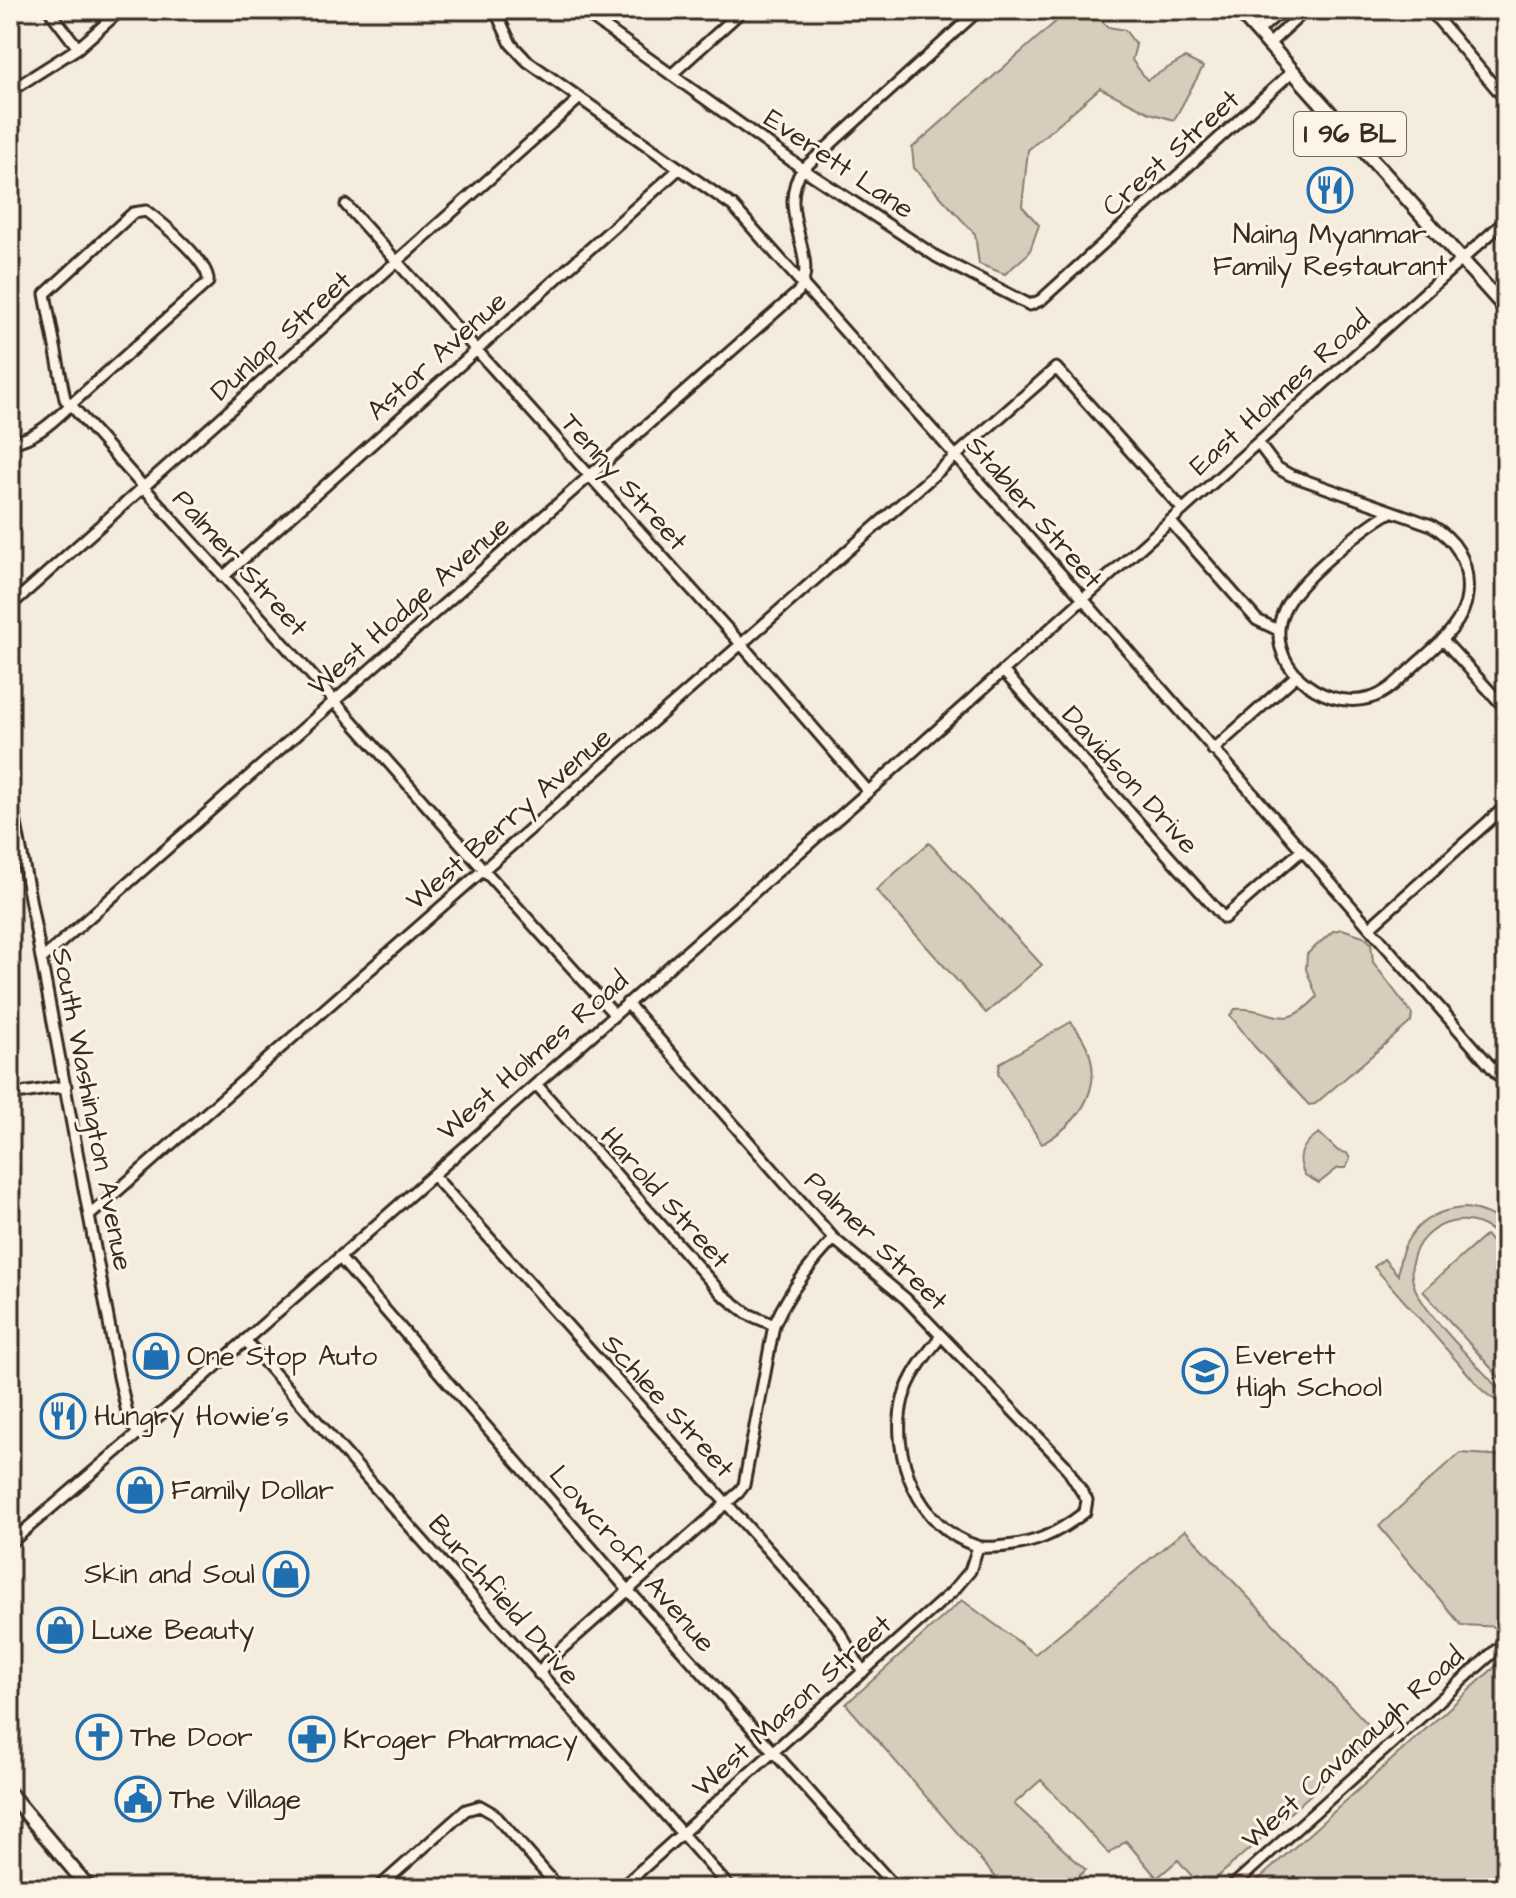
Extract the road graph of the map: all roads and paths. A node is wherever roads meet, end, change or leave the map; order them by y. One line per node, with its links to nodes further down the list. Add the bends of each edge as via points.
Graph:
1 (49, 10): 13 (street)
2 (121, 10): 13 (street)
3 (495, 10): 17 (street, Stabler Street, via 522,56)
4 (581, 10): 15 (street, Everett Lane)
5 (743, 10): 15 (street)
6 (979, 10): 20 (street)
7 (1238, 10): 11 (main road, I 96 BL)
8 (1282, 10): 11 (street)
9 (1306, 10): 12 (street)
10 (1430, 10): 18 (street)
11 (1257, 32): 12 (main road, I 96 BL)
12 (1269, 44): 14 (main road, I 96 BL)
13 (78, 48): 16 (street)
14 (1293, 71): 23 (main road, I 96 BL); 25 (street, Crest Street)
15 (671, 75): 20 (street, Everett Lane)
16 (10, 91)
17 (580, 98): 19 (street, Stabler Street); 24 (street, Dunlap Street)
18 (1506, 100)
19 (680, 168): 26 (street, Stabler Street, via 733,206); 28 (street, Astor Avenue)
20 (803, 169): 25 (street, Everett Lane, via 937,257 1020,302 1037,303); 26 (street, via 792,189)
21 (346, 205): 24 (street, Tenny Street)
22 (1506, 220): 23 (street, East Holmes Road)
23 (1462, 259): 27 (main road, I 96 BL); 31 (street, East Holmes Road)
24 (397, 262): 28 (street, Tenny Street); 34 (street, Dunlap Street)
25 (1078, 266)
26 (803, 284): 32 (street, Stabler Street); 33 (street, West Hodge Avenue)
27 (1506, 309)
28 (477, 351): 33 (street, Tenny Street); 38 (street, Astor Avenue)
29 (71, 405): 29 (street, Palmer Street, via 208,282 207,270 146,211 133,213 45,294 63,393); 30 (street, via 32,437); 34 (street, Palmer Street)
30 (10, 443)
31 (1258, 443): 35 (street, East Holmes Road); 36 (street, via 1276,467 1290,475)
32 (956, 456): 35 (street, West Berry Avenue, via 1056,368); 39 (street, Stabler Street); 43 (street, West Berry Avenue)
33 (589, 476): 43 (street, Tenny Street); 46 (street, West Hodge Avenue)
34 (143, 488): 38 (street, Palmer Street); 40 (street, Dunlap Street)
35 (1183, 510): 37 (street, East Holmes Road)
36 (1391, 512): 41 (street, via 1294,594); 42 (street, via 1445,533 1460,552 1469,579 1467,601)
37 (1171, 522): 39 (street, East Holmes Road); 41 (street, via 1257,620)
38 (223, 577): 46 (street, Palmer Street)
39 (1083, 600): 44 (street, West Holmes Road); 48 (street, Stabler Street)
40 (10, 606)
41 (1278, 630): 45 (street, via 1284,656)
42 (1443, 640): 45 (street, via 1370,698 1320,695); 47 (street)
43 (741, 644): 50 (street, Tenny Street); 54 (street, West Berry Avenue)
44 (1003, 671): 50 (street, West Holmes Road); 53 (street, Davidson Drive, via 1224,918)
45 (1297, 675): 48 (street)
46 (335, 700): 54 (street, Palmer Street); 56 (street, West Hodge Avenue)
47 (1506, 709)
48 (1213, 750): 53 (street, Stabler Street)
49 (10, 791): 51 (street, South Washington Avenue)
50 (868, 791): 57 (street, West Holmes Road)
51 (11, 805): 56 (street, South Washington Avenue)
52 (1506, 806): 55 (street)
53 (1301, 851): 55 (street, Stabler Street)
54 (485, 870): 58 (street, Palmer Street); 64 (street, West Berry Avenue)
55 (1370, 927): 60 (street, Stabler Street)
56 (42, 959): 61 (street, South Washington Avenue)
57 (627, 1003): 58 (street, West Holmes Road); 65 (street, Palmer Street)
58 (614, 1014): 59 (street, West Holmes Road)
59 (536, 1084): 63 (street, West Holmes Road); 67 (street, Harold Street, via 722,1294)
60 (1506, 1084)
61 (66, 1086): 62 (street); 64 (street, South Washington Avenue)
62 (10, 1095)
63 (433, 1175): 66 (street, West Holmes Road); 71 (street, Schlee Street)
64 (90, 1215): 70 (street, South Washington Avenue, via 119,1377 129,1421)
65 (834, 1239): 67 (street, via 791,1292); 68 (street, Palmer Street)
66 (339, 1257): 69 (street, West Holmes Road); 74 (street, Lowcroft Avenue)
67 (774, 1325): 71 (street, via 744,1485)
68 (941, 1336): 73 (street, via 915,1370 903,1399 903,1454 921,1503 947,1530); 73 (street, Palmer Street, via 1065,1465 1087,1500 1085,1512 1050,1536)
69 (245, 1340): 70 (street, West Holmes Road); 77 (street, Burchfield Drive)
70 (138, 1433): 72 (street, West Holmes Road)
71 (725, 1504): 74 (street); 76 (street, Schlee Street, via 836,1626)
72 (10, 1543)
73 (978, 1547): 76 (street, West Mason Street, via 970,1571 953,1591)
74 (628, 1590): 77 (street); 78 (street, Lowcroft Avenue)
75 (1506, 1641): 87 (street, West Cavanaugh Road)
76 (863, 1672): 78 (street, West Mason Street)
77 (539, 1674): 80 (street, Burchfield Drive)
78 (774, 1752): 80 (street, West Mason Street); 86 (street, Lowcroft Avenue)
79 (10, 1794): 81 (main road)
80 (682, 1834): 84 (street, West Mason Street); 85 (street, Burchfield Drive)
81 (89, 1888)
82 (378, 1888): 83 (street, via 466,1810 480,1806 494,1814)
83 (559, 1888)
84 (621, 1888)
85 (730, 1888)
86 (896, 1888)
87 (1230, 1888)

